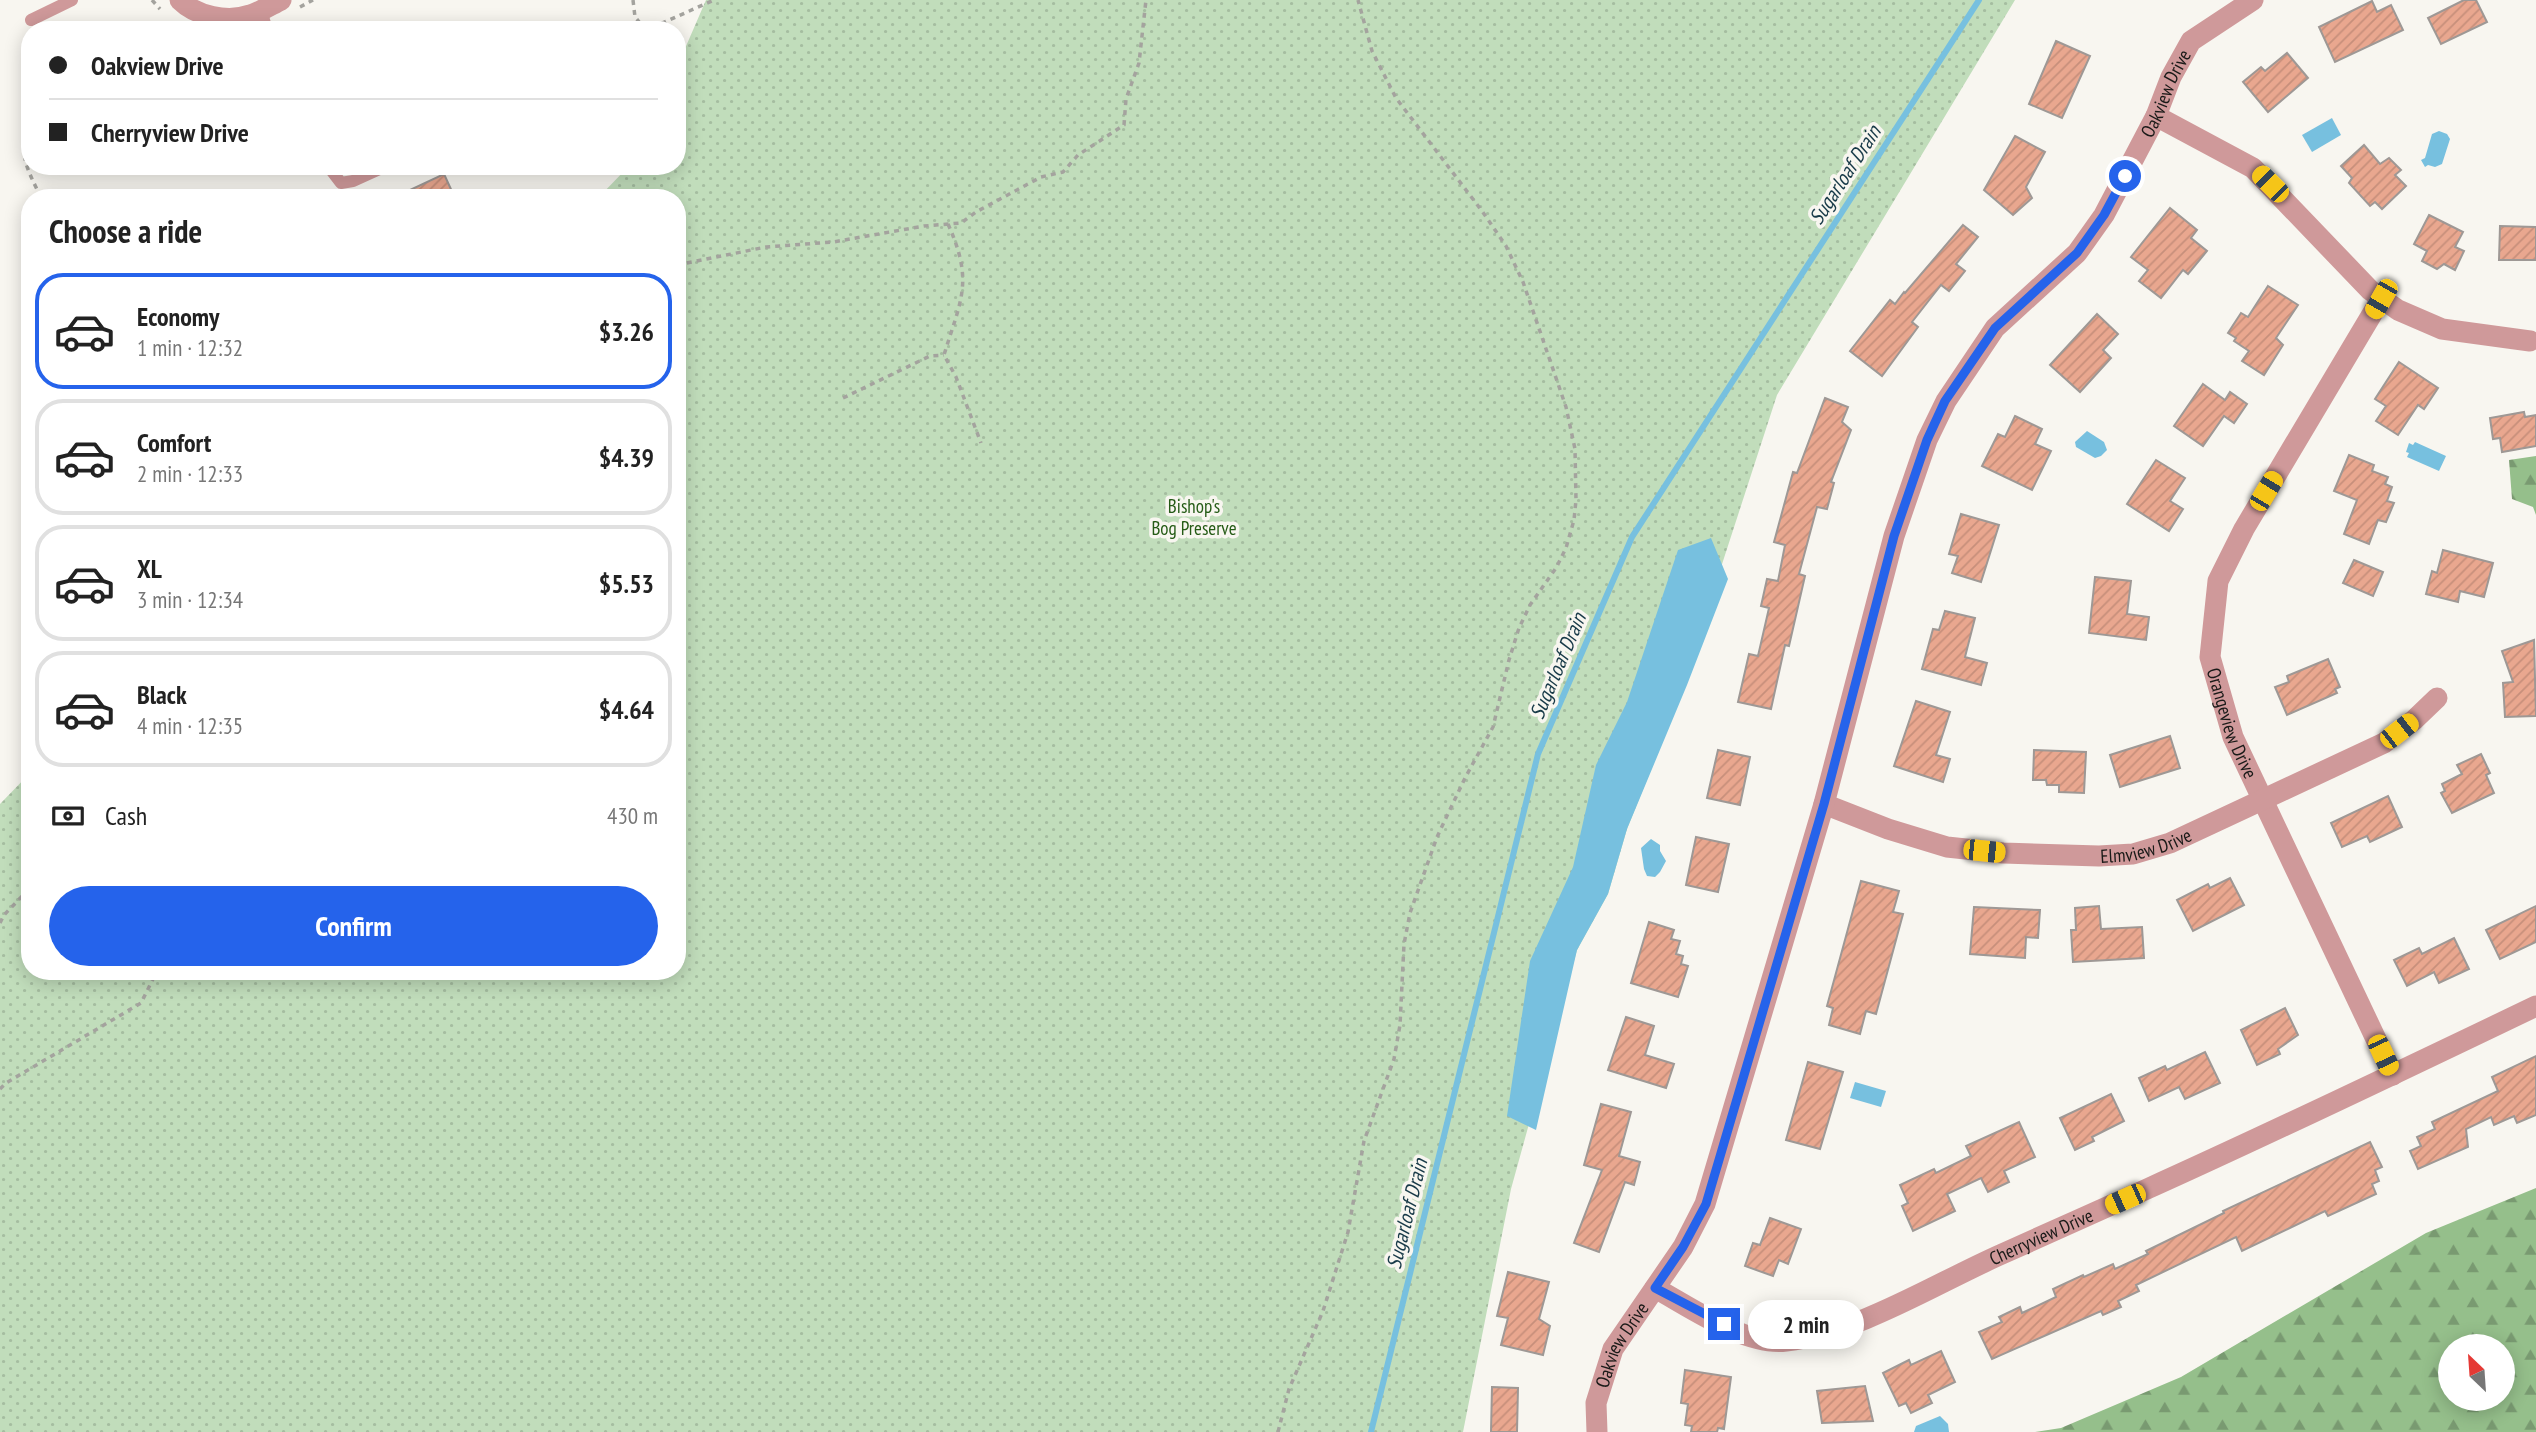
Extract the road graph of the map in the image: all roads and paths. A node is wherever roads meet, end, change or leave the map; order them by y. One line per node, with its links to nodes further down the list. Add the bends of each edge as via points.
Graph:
1 (72, 0): 9 (lane)
2 (180, 0): 8 (street, via 193,11 211,16)
3 (633, 0): 10 (path)
4 (714, 0): 11 (path)
5 (1146, 0): 15 (path, via 1139,62 1126,99 1124,125 1078,155 1063,172 1041,177 961,223)
6 (1358, 0): 32 (path, via 1366,36 1386,80 1406,113 1463,181 1506,246 1523,282 1572,428 1574,520 1556,568 1519,628 1493,727 1437,837 1410,913 1394,1059 1364,1141 1348,1232 1323,1311)
7 (2253, 0): 12 (street, Oakview Drive, via 2191,41)
8 (270, 13)
9 (31, 20)
10 (638, 21)
11 (667, 21)
12 (2156, 116): 17 (street, via 2253,168); 24 (street, Oakview Drive, via 2104,215 2077,253 1995,328 1945,401 1894,536)
13 (335, 175): 14 (lane, via 341,183)
14 (366, 175)
15 (948, 224): 16 (path, via 766,247); 19 (path, via 964,273 963,297)
16 (686, 263)
17 (2381, 299): 18 (street, via 2442,329); 23 (street, Orangeview Drive, via 2244,529 2218,581 2210,657 2233,737)
18 (2530, 341)
19 (944, 355): 20 (path, via 930,356); 21 (path)
20 (843, 398)
21 (981, 443)
22 (2437, 698): 23 (street, Elmview Drive, via 2384,743)
23 (2263, 800): 24 (street, Elmview Drive, via 2170,843 2133,854 2099,856 1947,847); 29 (street, Orangeview Drive)
24 (1824, 804): 31 (street, Oakview Drive, via 1706,1204)
25 (21, 897): 26 (path)
26 (0, 923)
27 (152, 980): 30 (path, via 141,1003)
28 (2536, 1006): 29 (street, Cherryview Drive)
29 (2393, 1075): 31 (street, Cherryview Drive, via 1828,1332 1764,1340 1742,1334)
30 (0, 1089)
31 (1655, 1288): 35 (street, Oakview Drive, via 1614,1349 1596,1404)
32 (1283, 1407): 33 (path); 34 (path)
33 (1288, 1408)
34 (1278, 1432)
35 (1597, 1432)

